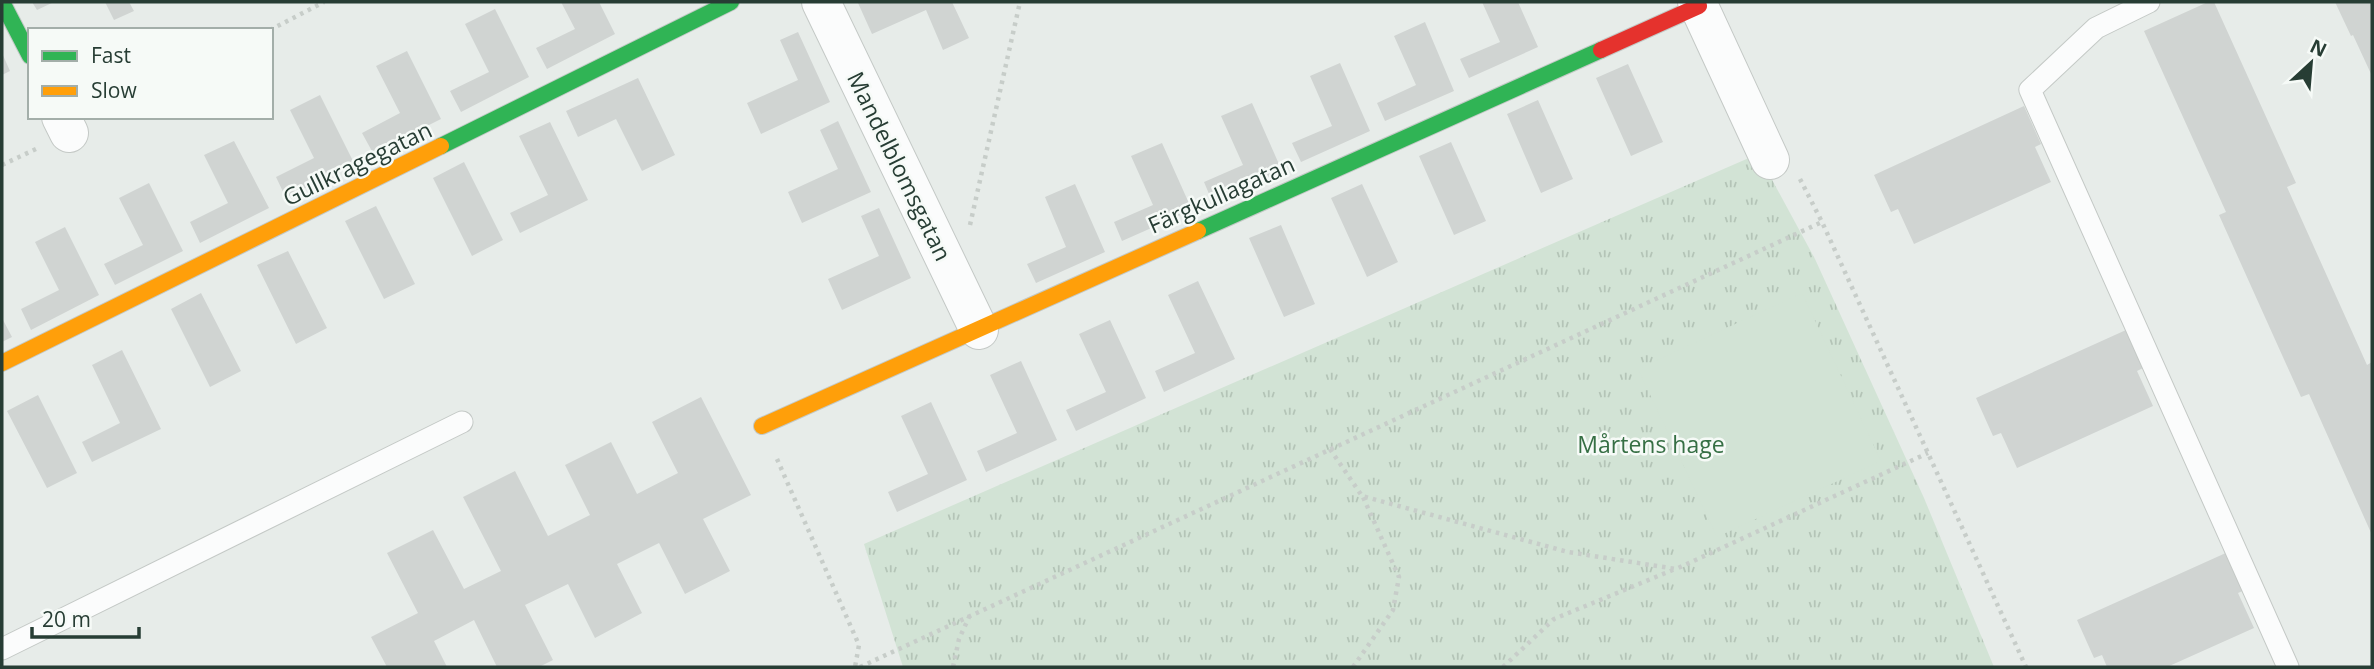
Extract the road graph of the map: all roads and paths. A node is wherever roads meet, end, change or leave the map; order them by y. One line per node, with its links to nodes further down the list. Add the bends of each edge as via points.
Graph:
1 (2, 2): 9 (street)
2 (324, 2): 8 (path)
3 (731, 2): 13 (street, Gullkragegatan)
4 (821, 2): 12 (street, Mandelblomsgatan)
5 (1020, 2): 11 (path)
6 (2149, 2): 27 (lane, via 2096,28 2030,90)
7 (1698, 4): 10 (street); 12 (street, Färgkullagatan)
8 (273, 28)
9 (28, 52)
10 (1770, 160)
11 (969, 230)
12 (979, 330): 15 (street, Färgkullagatan)
13 (2, 363)
14 (462, 422): 21 (lane)
15 (762, 426): 22 (path, via 859,645)
16 (1330, 449): 17 (path, via 1822,222); 18 (path); 20 (path)
17 (1928, 453): 19 (path); 26 (path)
18 (1363, 496): 19 (path, via 1568,552); 24 (path, via 1399,577 1393,610)
19 (1676, 569): 25 (path, via 1554,619)
20 (970, 614): 22 (path); 23 (path)
21 (2, 649)
22 (857, 667)
23 (953, 667)
24 (1353, 667)
25 (1503, 667)
26 (2026, 667)
27 (2288, 667)

